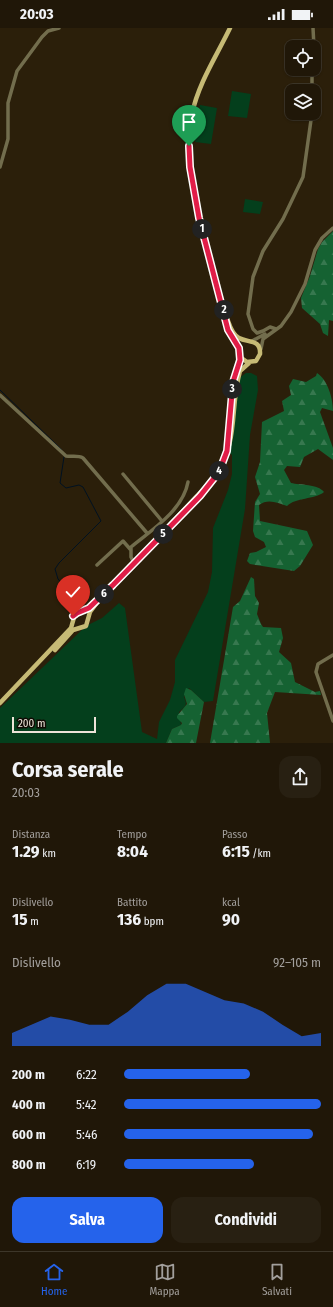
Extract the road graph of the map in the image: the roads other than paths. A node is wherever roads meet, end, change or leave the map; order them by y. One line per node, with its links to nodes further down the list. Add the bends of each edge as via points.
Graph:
1 (59, 28): 6 (street, via 42,36 17,71 8,103 8,139)
2 (230, 28): 8 (main road, via 198,95 192,114 189,146 199,218)
3 (313, 28): 4 (street)
4 (314, 40)
5 (311, 120): 9 (street, via 303,177 258,260 252,288 248,314 253,329 257,333 270,327)
6 (0, 167)
7 (333, 228): 9 (street, via 322,238 315,250 305,284 291,312)
8 (226, 315): 10 (main road, via 234,333 240,339); 11 (main road, via 228,330)
9 (274, 330): 10 (street); 12 (street, via 262,341)
10 (250, 341): 11 (main road); 12 (main road, via 258,344)
11 (239, 348): 13 (main road)
12 (260, 350): 14 (main road, via 257,359)
13 (240, 357): 14 (main road); 16 (main road, via 233,382 228,443)
14 (249, 363): 16 (main road, via 242,367 239,375 231,443)
15 (0, 395): 20 (street, via 61,452 83,458)
16 (219, 472): 22 (main road, via 200,496)
17 (123, 474): 19 (street)
18 (188, 482): 19 (street, via 187,490 179,503)
19 (162, 521): 20 (street)
20 (147, 533): 21 (street)
21 (130, 549): 22 (street); 23 (street, via 122,541)
22 (134, 563): 24 (main road)
23 (96, 565)
24 (113, 585): 25 (main road); 26 (main road, via 90,612)
25 (82, 612): 26 (main road); 27 (main road, via 75,614)
26 (88, 618): 28 (main road, via 86,626)
27 (73, 622): 28 (main road); 30 (main road, via 71,628)
28 (81, 628): 30 (main road, via 73,630 49,657)
29 (333, 655): 32 (street, via 318,664 316,672)
30 (34, 668): 31 (main road)
31 (0, 703)
32 (333, 721)

